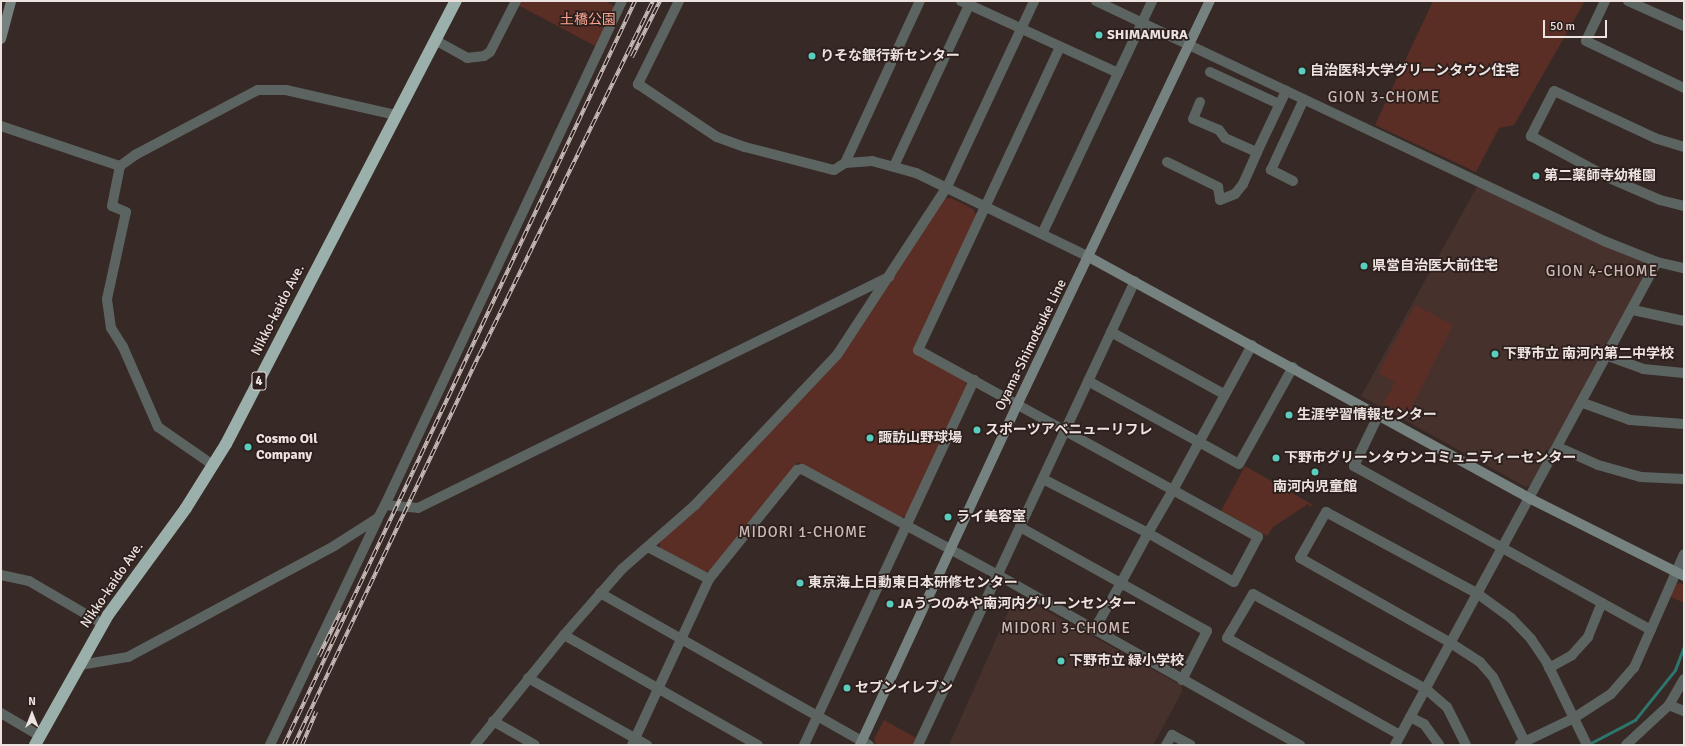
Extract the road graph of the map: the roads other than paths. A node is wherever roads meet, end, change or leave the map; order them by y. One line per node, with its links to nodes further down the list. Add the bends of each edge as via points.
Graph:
1 (11, 1): 17 (main road)
2 (456, 1): 18 (highway, Nikko-kaido Ave. / 4)
3 (516, 1): 18 (street, via 490,52 484,56 467,58)
4 (679, 1): 33 (street, via 638,84 717,137 745,147 834,170)
5 (920, 1): 33 (street)
6 (1034, 1): 16 (street)
7 (1096, 1): 14 (street)
8 (1152, 1): 14 (street)
9 (1210, 1): 19 (main road, Oyama-Shimotsuke Line)
10 (1605, 1): 23 (street, via 1586,41)
11 (1628, 1): 15 (street)
12 (618, 2): 68 (street)
13 (967, 2): 16 (street); 35 (street)
14 (1142, 22): 19 (street); 22 (street)
15 (1684, 26)
16 (1021, 29): 20 (street); 37 (street)
17 (1, 39)
18 (435, 40): 28 (highway, Nikko-kaido Ave. / 4)
19 (1190, 46): 24 (street); 41 (main road, Oyama-Shimotsuke Line)
20 (1060, 47): 22 (street); 38 (street)
21 (1210, 72): 27 (street)
22 (1118, 74): 40 (street)
23 (1684, 88)
24 (1286, 91): 25 (street); 27 (street)
25 (1304, 99): 36 (street, via 1272,170); 42 (street, via 1604,241)
26 (1200, 102): 31 (street, via 1193,119 1219,130 1225,138)
27 (1280, 104): 31 (street)
28 (396, 115): 34 (street, via 286,90 258,90); 63 (highway, Nikko-kaido Ave. / 4)
29 (1, 126): 34 (street)
30 (1684, 147): 39 (street, via 1655,138 1554,90 1531,136 1609,178 1660,200)
31 (1257, 152): 32 (street, via 1243,184 1235,194 1220,200 1218,187)
32 (1167, 162)
33 (845, 163): 35 (street, via 872,161)
34 (120, 166): 63 (street, via 112,206 126,212 107,299 111,328 123,347 158,427)
35 (894, 166): 37 (street)
36 (1293, 181)
37 (947, 188): 38 (street); 44 (street)
38 (987, 205): 40 (street); 53 (street, via 918,350)
39 (1684, 206)
40 (1043, 232): 41 (street)
41 (1089, 257): 45 (main road); 56 (main road, Oyama-Shimotsuke Line)
42 (1657, 262): 43 (street); 46 (street)
43 (1684, 268)
44 (889, 277): 68 (street, via 418,508); 73 (street, via 837,354 695,505)
45 (1135, 281): 48 (street); 49 (main road)
46 (1633, 310): 47 (street); 50 (street)
47 (1684, 321)
48 (1111, 332): 54 (street); 55 (street)
49 (1252, 346): 51 (main road); 55 (street)
50 (1608, 356): 52 (street, via 1643,368); 57 (street)
51 (1292, 367): 58 (main road); 61 (street, via 1239,464)
52 (1684, 372)
53 (974, 380): 56 (street); 70 (street)
54 (1088, 380): 60 (street); 61 (street)
55 (1224, 394): 61 (street)
56 (1018, 403): 60 (street); 75 (main road, Oyama-Shimotsuke Line)
57 (1583, 403): 59 (street, via 1630,420); 62 (street)
58 (1379, 414): 67 (main road); 74 (street, via 1354,466)
59 (1684, 424)
60 (1065, 429): 64 (street); 66 (street)
61 (1198, 441): 66 (street)
62 (1558, 448): 65 (street, via 1598,465 1641,477); 67 (street)
63 (213, 465): 85 (highway, Nikko-kaido Ave. / 4)
64 (1043, 479): 71 (street); 72 (street)
65 (1684, 479)
66 (1173, 490): 72 (street); 72 (street, via 1258,537 1234,582)
67 (1531, 499): 74 (street); 79 (main road)
68 (385, 505): 69 (street)
69 (378, 518): 91 (street, via 284,575 128,657); 110 (street)
70 (905, 526): 75 (street); 80 (street, via 802,469 797,470); 101 (street)
71 (1020, 527): 78 (street); 81 (street)
72 (1148, 533): 81 (street)
73 (648, 547): 80 (street); 82 (street, via 622,569)
74 (1503, 549): 83 (street); 84 (street)
75 (950, 550): 78 (street); 108 (main road, Oyama-Shimotsuke Line)
76 (1684, 554): 79 (street)
77 (1, 575): 85 (street, via 29,581)
78 (998, 575): 86 (street); 116 (street)
79 (1680, 575): 87 (street)
80 (709, 580): 89 (street)
81 (1121, 583): 86 (street); 95 (street, via 1207,631)
82 (600, 593): 88 (street); 89 (street)
83 (1478, 594): 90 (street); 90 (street, via 1326,512 1300,558); 92 (street, via 1511,618 1531,639)
84 (1602, 603): 87 (street); 92 (street, via 1588,637 1572,655)
85 (103, 624): 91 (highway, Nikko-kaido Ave. / 4)
86 (1094, 630): 95 (street)
87 (1651, 630): 103 (street, via 1634,668 1611,694)
88 (564, 635): 93 (street); 96 (street)
89 (682, 639): 96 (street); 101 (street)
90 (1451, 643): 97 (street); 109 (street, via 1480,662 1493,677)
91 (80, 665): 106 (highway, Nikko-kaido Ave. / 4)
92 (1549, 668): 103 (street)
93 (528, 678): 104 (street); 107 (street)
94 (1684, 679): 98 (street)
95 (1182, 680): 119 (street)
96 (659, 689): 107 (street); 114 (street)
97 (1426, 689): 102 (street); 105 (street, via 1253,594 1227,638); 122 (street, via 1447,707)
98 (1669, 705): 99 (street); 124 (street)
99 (1684, 711)
100 (1, 713): 106 (street)
101 (817, 716): 108 (street); 115 (street)
102 (1410, 717): 105 (street); 121 (street, via 1424,724)
103 (1574, 718): 109 (street); 123 (street)
104 (493, 721): 111 (street); 112 (street)
105 (1400, 735): 120 (street)
106 (38, 741)
107 (633, 741): 113 (street)
108 (864, 744)
109 (1522, 744)
110 (270, 745)
111 (475, 745)
112 (535, 745)
113 (647, 745)
114 (758, 745)
115 (804, 745)
116 (918, 745)
117 (1166, 745): 118 (street, via 1172,735)
118 (1191, 745)
119 (1300, 745)
120 (1395, 745)
121 (1439, 745)
122 (1466, 745)
123 (1587, 745)
124 (1626, 745)

